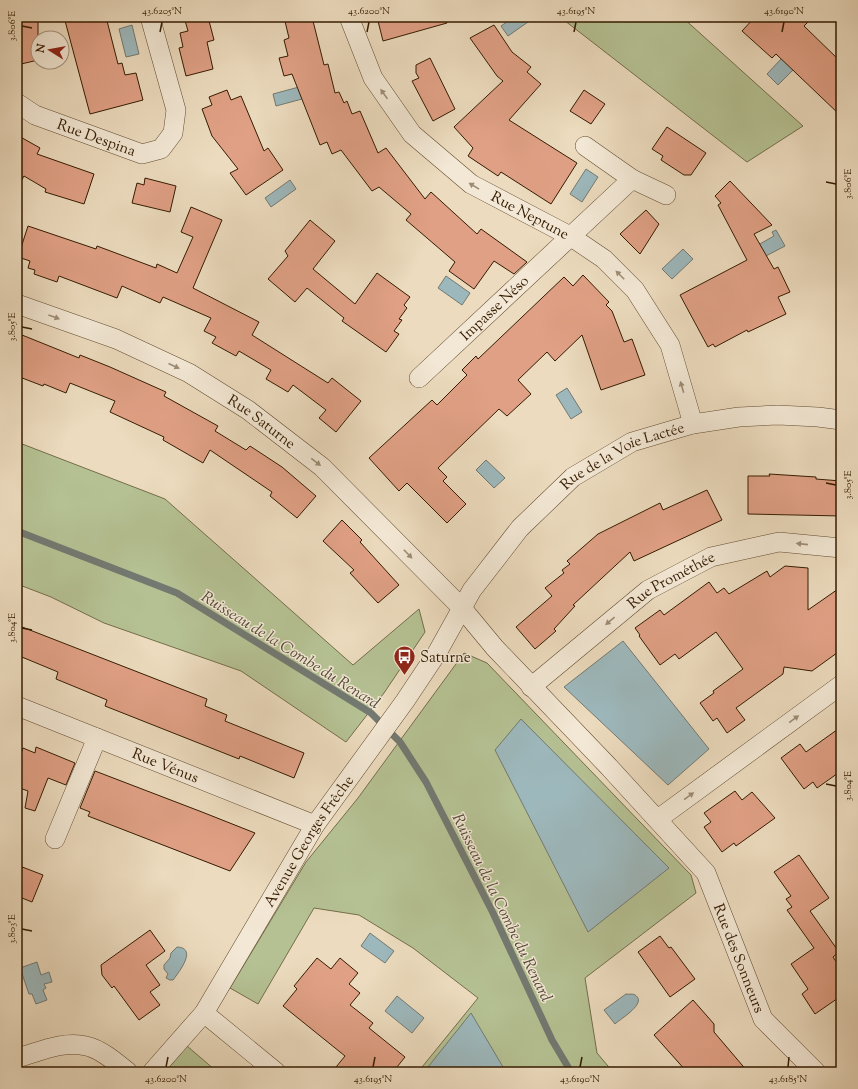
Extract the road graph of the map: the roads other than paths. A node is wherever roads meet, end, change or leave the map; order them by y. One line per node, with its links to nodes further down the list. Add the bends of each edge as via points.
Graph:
1 (150, 17): 3 (street, Rue Despina, via 176,110 173,133 161,149 142,154 35,115)
2 (349, 17): 7 (street, Rue Neptune, one-way to 2, via 471,184 412,134 373,78)
3 (17, 103)
4 (585, 146): 5 (street)
5 (632, 179): 6 (street); 7 (street, Impasse Néso)
6 (666, 195)
7 (570, 236): 9 (street, Impasse Néso); 11 (street, Rue Neptune, one-way to 7, via 670,345 635,290 604,259)
8 (17, 304): 13 (street, Rue Saturne, one-way to 13, via 116,339 189,372 248,410 322,467)
9 (419, 378)
10 (841, 420): 11 (street, Rue de la Voie Lactée, via 778,415 739,417)
11 (693, 424): 13 (street, Rue de la Voie Lactée, via 632,442 573,477 520,528)
12 (841, 548): 15 (street, Rue Prométhée, one-way to 15, via 779,542 711,557 648,590)
13 (461, 608): 15 (street, Rue Saturne); 19 (street, Avenue Georges Frêche, via 437,653 406,701)
14 (841, 685): 18 (street, one-way to 14)
15 (531, 687): 18 (street, Rue Saturne)
16 (17, 706): 17 (street, Rue Vénus)
17 (97, 738): 19 (street, Rue Vénus); 20 (street)
18 (658, 819): 21 (street, Rue Saturne)
19 (315, 825): 22 (street, Avenue Georges Frêche)
20 (55, 839)
21 (706, 873): 27 (street, Rue des Sonneurs, via 763,1019)
22 (204, 1013): 25 (street, Avenue Georges Frêche); 26 (street)
23 (17, 1058): 24 (street, via 67,1044 87,1046 112,1059)
24 (128, 1072)
25 (152, 1072)
26 (276, 1072)
27 (816, 1072)

